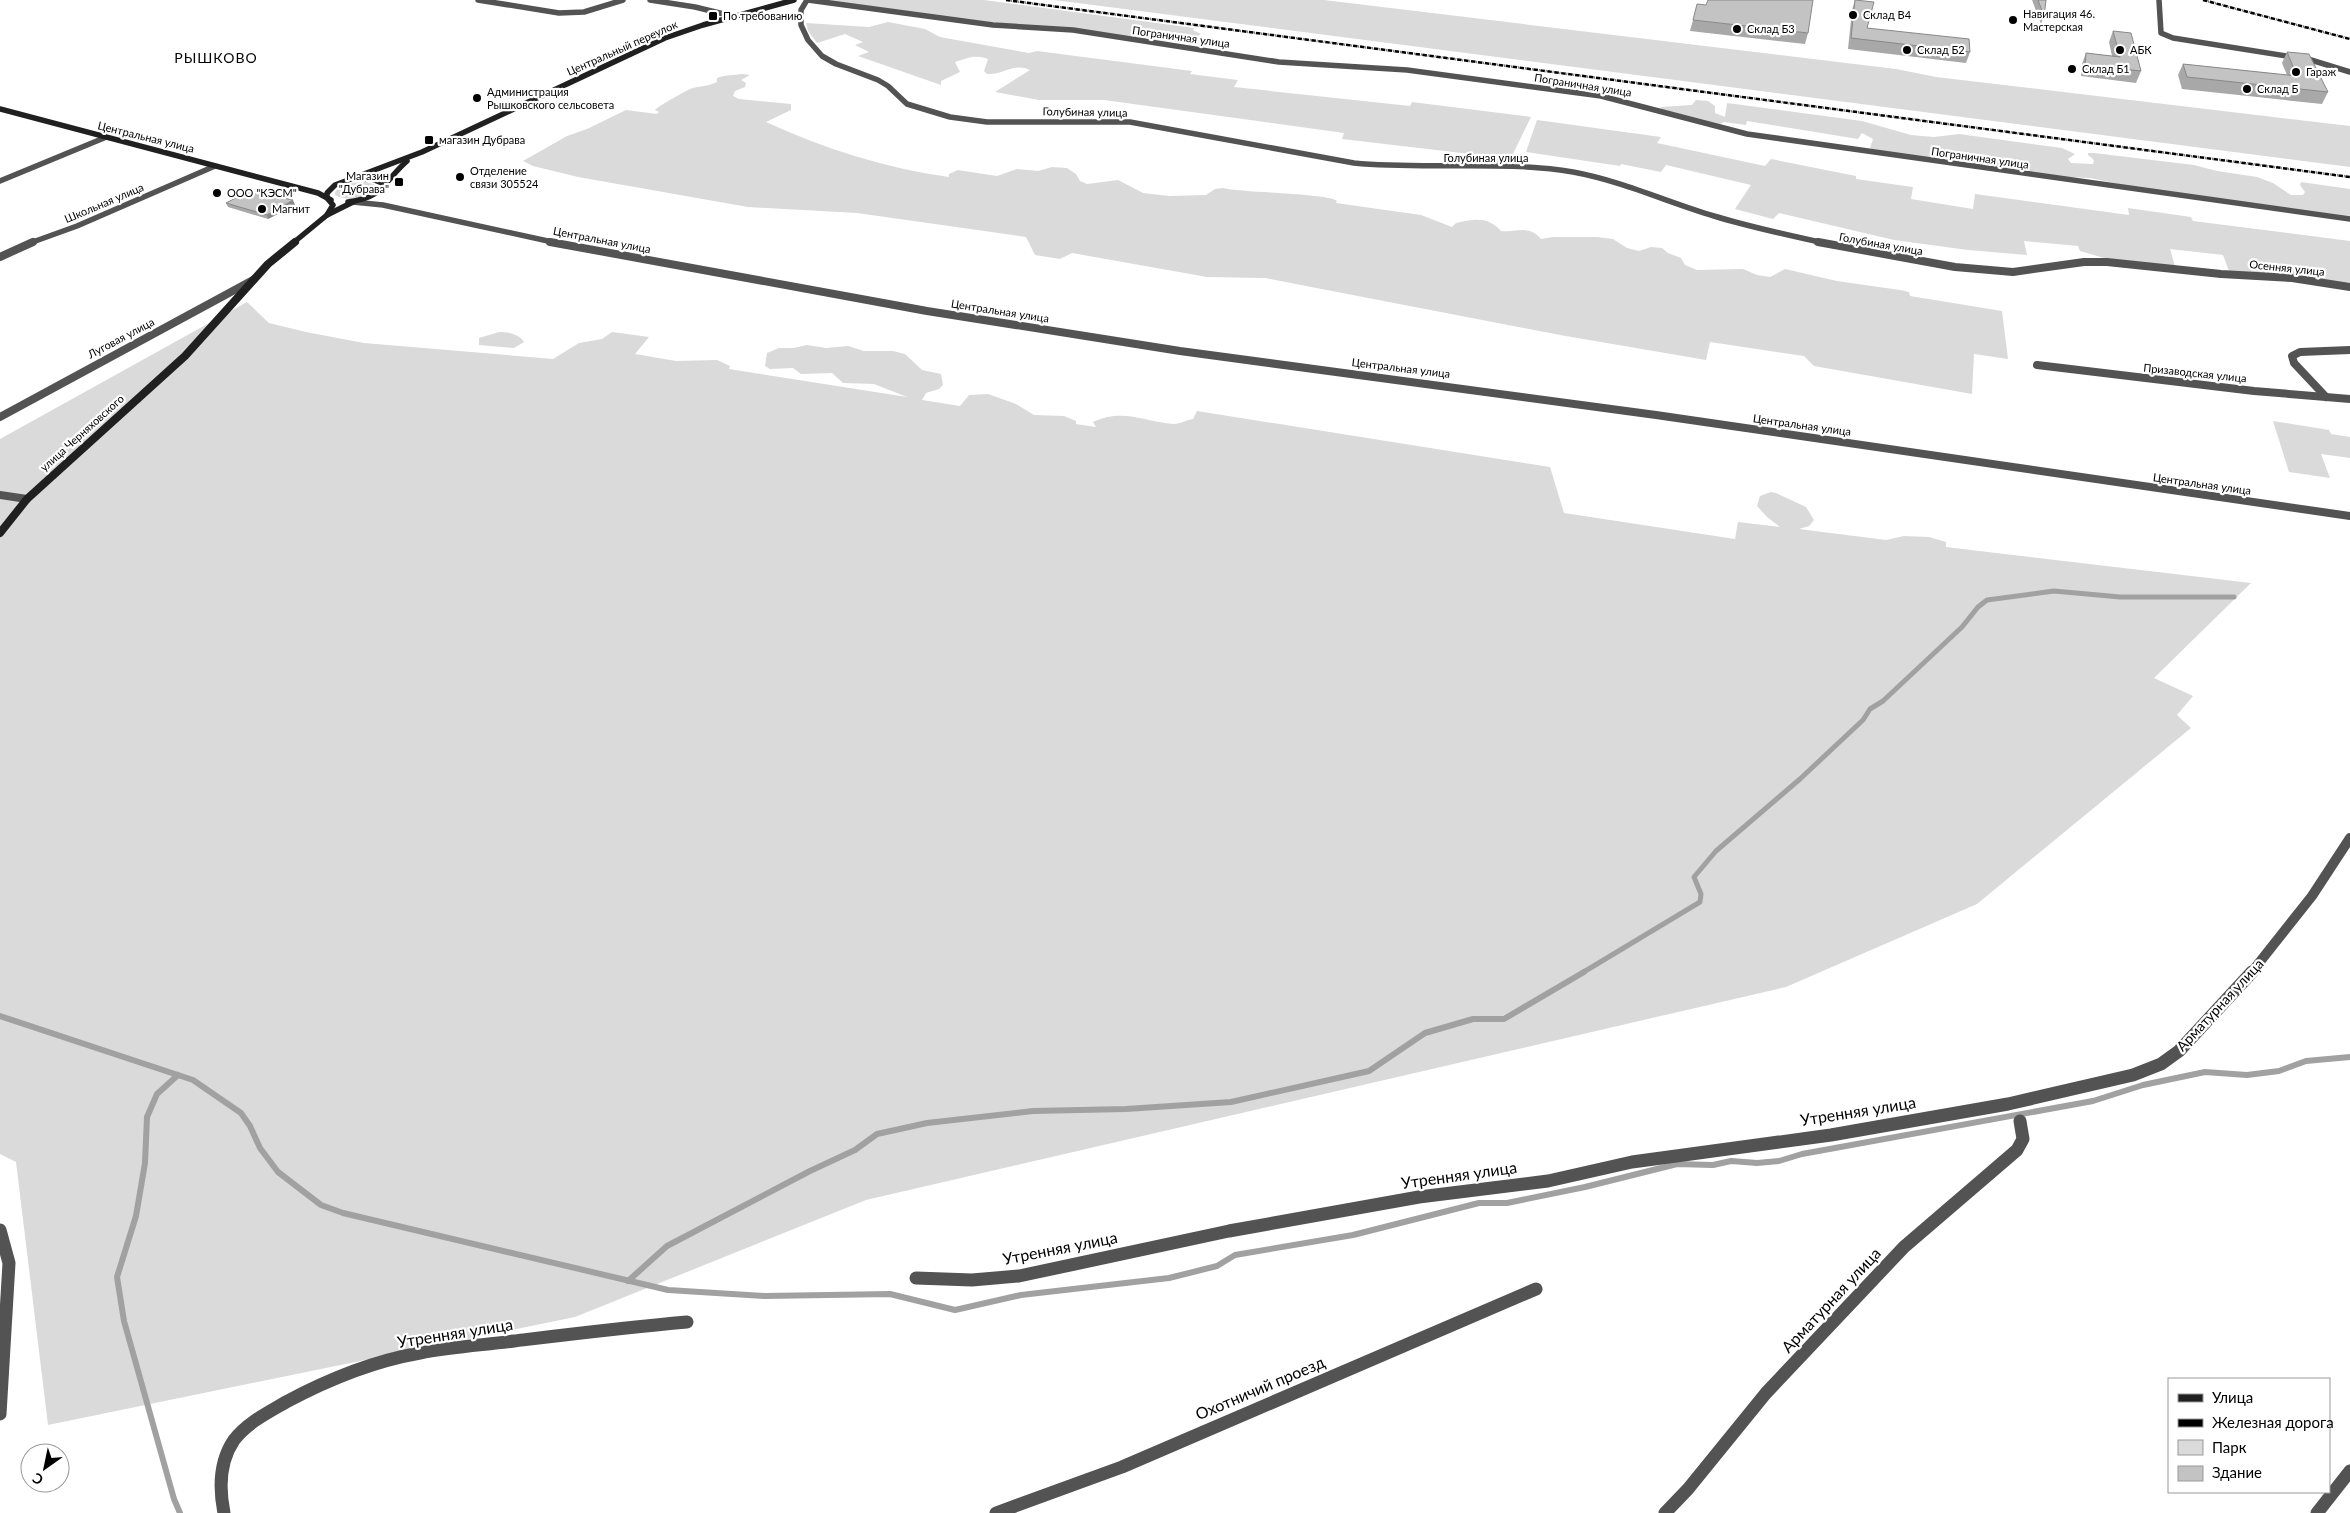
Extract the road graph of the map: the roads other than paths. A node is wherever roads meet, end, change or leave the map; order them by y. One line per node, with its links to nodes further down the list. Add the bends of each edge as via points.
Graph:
1 (478, 0): 2 (street, via 559,13 584,12)
2 (623, 0)
3 (650, 0): 7 (street)
4 (794, 0): 7 (main road, Центральный переулок)
5 (807, 0): 22 (street, Пограничная улица, via 992,25 1073,30 1279,62 1407,70 1601,96 1747,134); 24 (street, Голубиная улица, via 801,10 801,25 808,40 822,56 878,80 907,104 950,117 987,122 1130,122 1354,163 1572,172 1617,183 1757,228 1955,267 2012,272 2107,262)
6 (2159, 0): 8 (street, via 2161,32 2174,38 2311,60)
7 (732, 16): 11 (main road, Центральный переулок, via 648,45)
8 (2350, 72)
9 (0, 110): 10 (main road, Центральная улица)
10 (104, 138): 12 (main road, Центральная улица); 13 (street)
11 (422, 152): 14 (main road); 16 (main road, via 403,164)
12 (215, 166): 15 (main road, Центральная улица); 23 (street, Школьная улица)
13 (0, 181)
14 (346, 181): 15 (main road, via 315,187); 16 (main road, via 372,179); 18 (main road, via 331,188)
15 (288, 185): 18 (main road)
16 (384, 187): 17 (main road)
17 (378, 194): 19 (main road, улица Черняховского); 20 (street, via 376,200)
18 (327, 198): 19 (main road); 21 (main road, via 333,205)
19 (353, 202): 20 (street, Центральная улица); 21 (main road, улица Черняховского)
20 (383, 205): 34 (street, Центральная улица, via 695,270 1180,351 1656,414)
21 (327, 215): 25 (main road, улица Черняховского, via 282,251)
22 (2350, 219)
23 (0, 257)
24 (2221, 274): 26 (street, Осенняя улица, via 2292,278)
25 (253, 280): 31 (street, Луговая улица); 33 (main road, улица Черняховского, via 185,356)
26 (2350, 287)
27 (2350, 350): 29 (street, via 2300,352 2292,356 2294,363)
28 (2037, 365): 29 (street, Призаводская улица)
29 (2326, 397): 30 (street, Призаводская улица)
30 (2350, 399)
31 (0, 417)
32 (0, 495): 33 (street)
33 (27, 499): 35 (main road, улица Черняховского)
34 (2350, 516)
35 (0, 533)
36 (2350, 838): 37 (street, Арматурная улица, via 2312,896 2260,963 2179,1051 2161,1064)
37 (2013, 1111): 39 (street, Утренняя улица, via 1632,1162 1548,1181 1410,1199 1228,1231 1019,1276 972,1280); 46 (street, Арматурная улица, via 2023,1139 2018,1150 1904,1247 1766,1393)
38 (0, 1230): 42 (street, via 9,1263)
39 (916, 1278)
40 (1536, 1289): 45 (street, Охотничий проезд, via 1122,1466)
41 (687, 1322): 44 (street, Утренняя улица, via 607,1328 418,1353 371,1366 310,1390 270,1410 235,1439 220,1473)
42 (0, 1414)
43 (2350, 1472): 47 (street)
44 (224, 1513)
45 (996, 1513)
46 (1665, 1513)
47 (2317, 1513)

